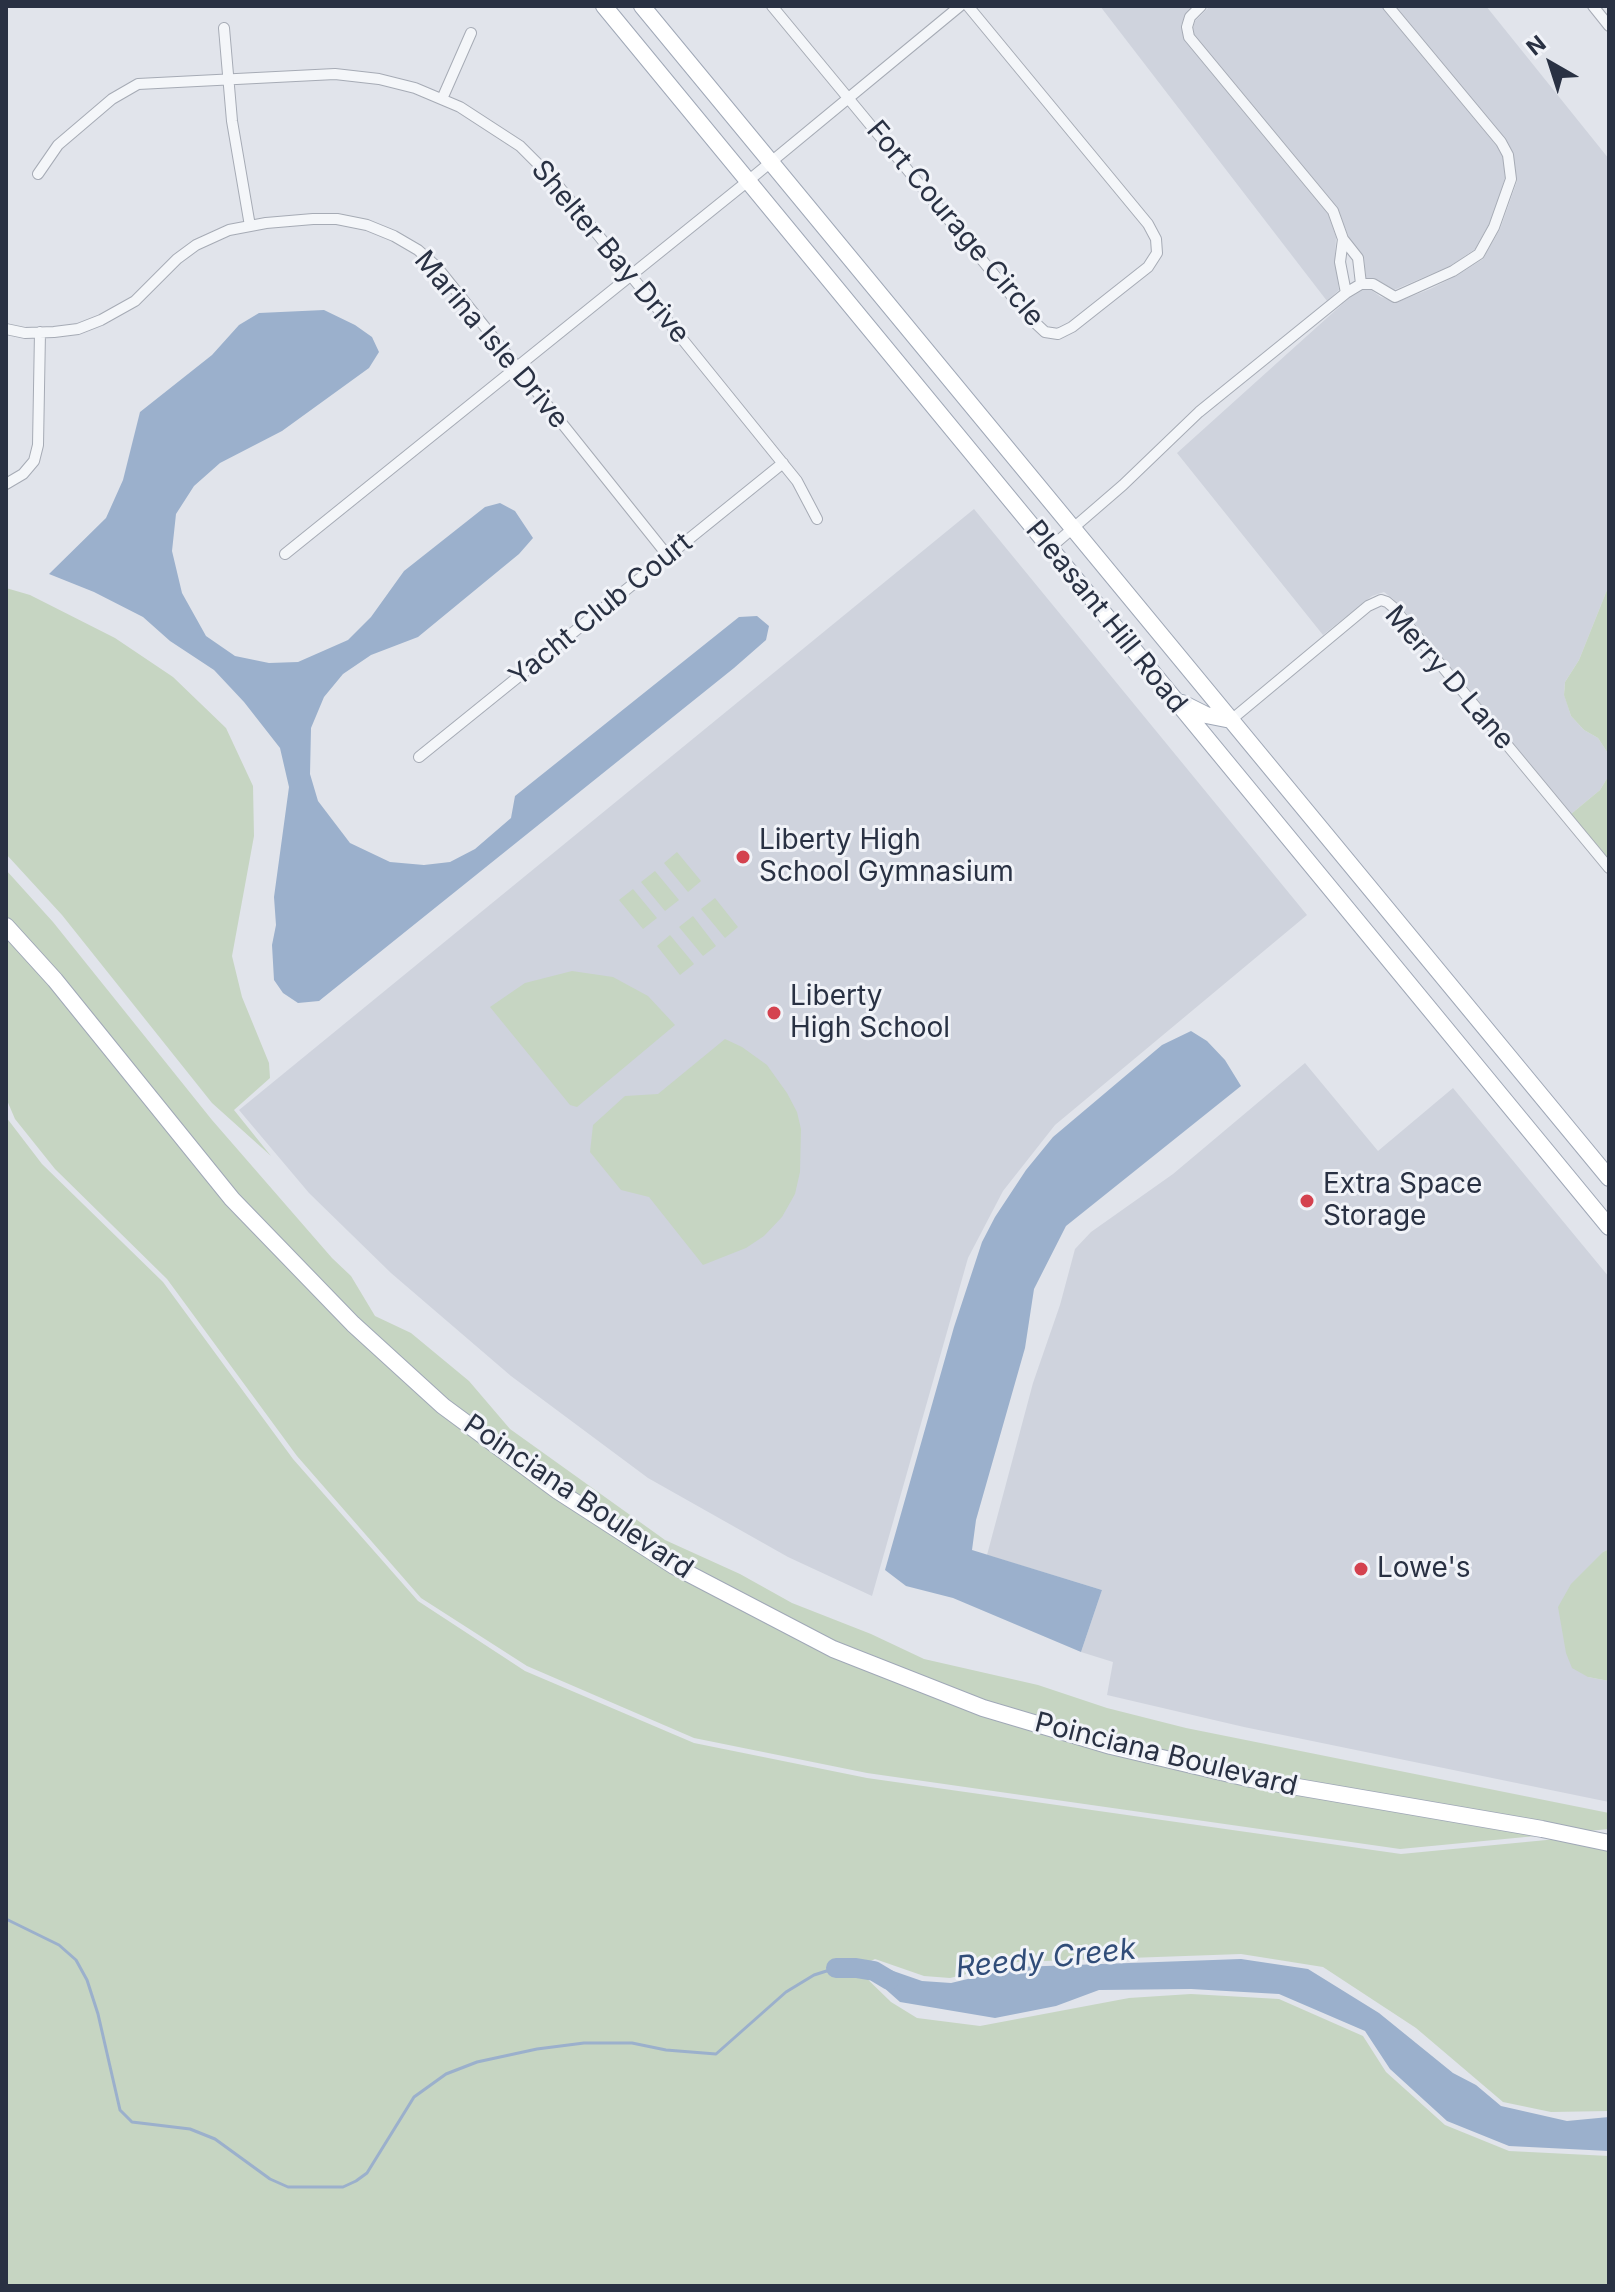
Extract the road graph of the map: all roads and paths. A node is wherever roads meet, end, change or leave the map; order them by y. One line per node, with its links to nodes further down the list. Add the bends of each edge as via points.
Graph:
1 (604, 6): 17 (main road, Pleasant Hill Road)
2 (642, 6): 15 (main road, Pleasant Hill Road)
3 (772, 6): 13 (street)
4 (960, 6): 13 (street)
5 (968, 6): 13 (street, Fort Courage Circle, via 1156,239 1157,253 1148,267 1072,327 1058,334 1045,332 1030,318)
6 (1201, 6): 19 (street, via 1190,17 1189,37 1333,211)
7 (1388, 6): 21 (street, via 1501,142 1511,179 1479,254 1395,297 1373,284)
8 (1593, 6): 9 (street)
9 (1609, 26)
10 (224, 28): 12 (street)
11 (471, 33): 14 (street)
12 (229, 79): 14 (street, Shelter Bay Drive, via 335,74 379,79); 16 (street, Shelter Bay Drive, via 138,84 58,145); 18 (street)
13 (848, 98): 15 (street)
14 (442, 99): 20 (street, Shelter Bay Drive, via 520,146)
15 (770, 161): 17 (street); 29 (main road, Pleasant Hill Road)
16 (38, 174)
17 (748, 181): 20 (street); 30 (main road, Pleasant Hill Road)
18 (250, 226): 24 (street, Marina Isle Drive, via 196,245 122,311 78,329); 25 (street, Marina Isle Drive, via 337,219 394,236 437,267)
19 (1343, 239): 21 (street, via 1358,258); 22 (street, via 1340,262)
20 (631, 275): 25 (street); 26 (street, Shelter Bay Drive)
21 (1361, 284): 22 (street)
22 (1346, 293): 29 (street, via 1199,412)
23 (6, 329): 24 (street, Marina Isle Drive)
24 (40, 332): 27 (street, via 38,445 34,461)
25 (517, 367): 31 (street); 32 (street, Marina Isle Drive)
26 (783, 463): 28 (street, Shelter Bay Drive); 32 (street, Yacht Club Court)
27 (6, 484)
28 (817, 519)
29 (1073, 529): 30 (street); 34 (main road, Pleasant Hill Road)
30 (1050, 548): 33 (main road, Pleasant Hill Road)
31 (285, 554)
32 (668, 556): 35 (street, Yacht Club Court)
33 (1173, 698): 34 (main road, via 1206,715); 39 (main road, Pleasant Hill Road)
34 (1231, 720): 36 (street, Merry D Lane, via 1368,606 1387,602); 38 (main road, Pleasant Hill Road)
35 (419, 757)
36 (1609, 868)
37 (6, 926): 40 (main road, Poinciana Boulevard, via 232,1199 353,1324 443,1406 558,1491 674,1566 833,1649 983,1708 1111,1746 1251,1779)
38 (1609, 1178)
39 (1609, 1227)
40 (1609, 1843)

